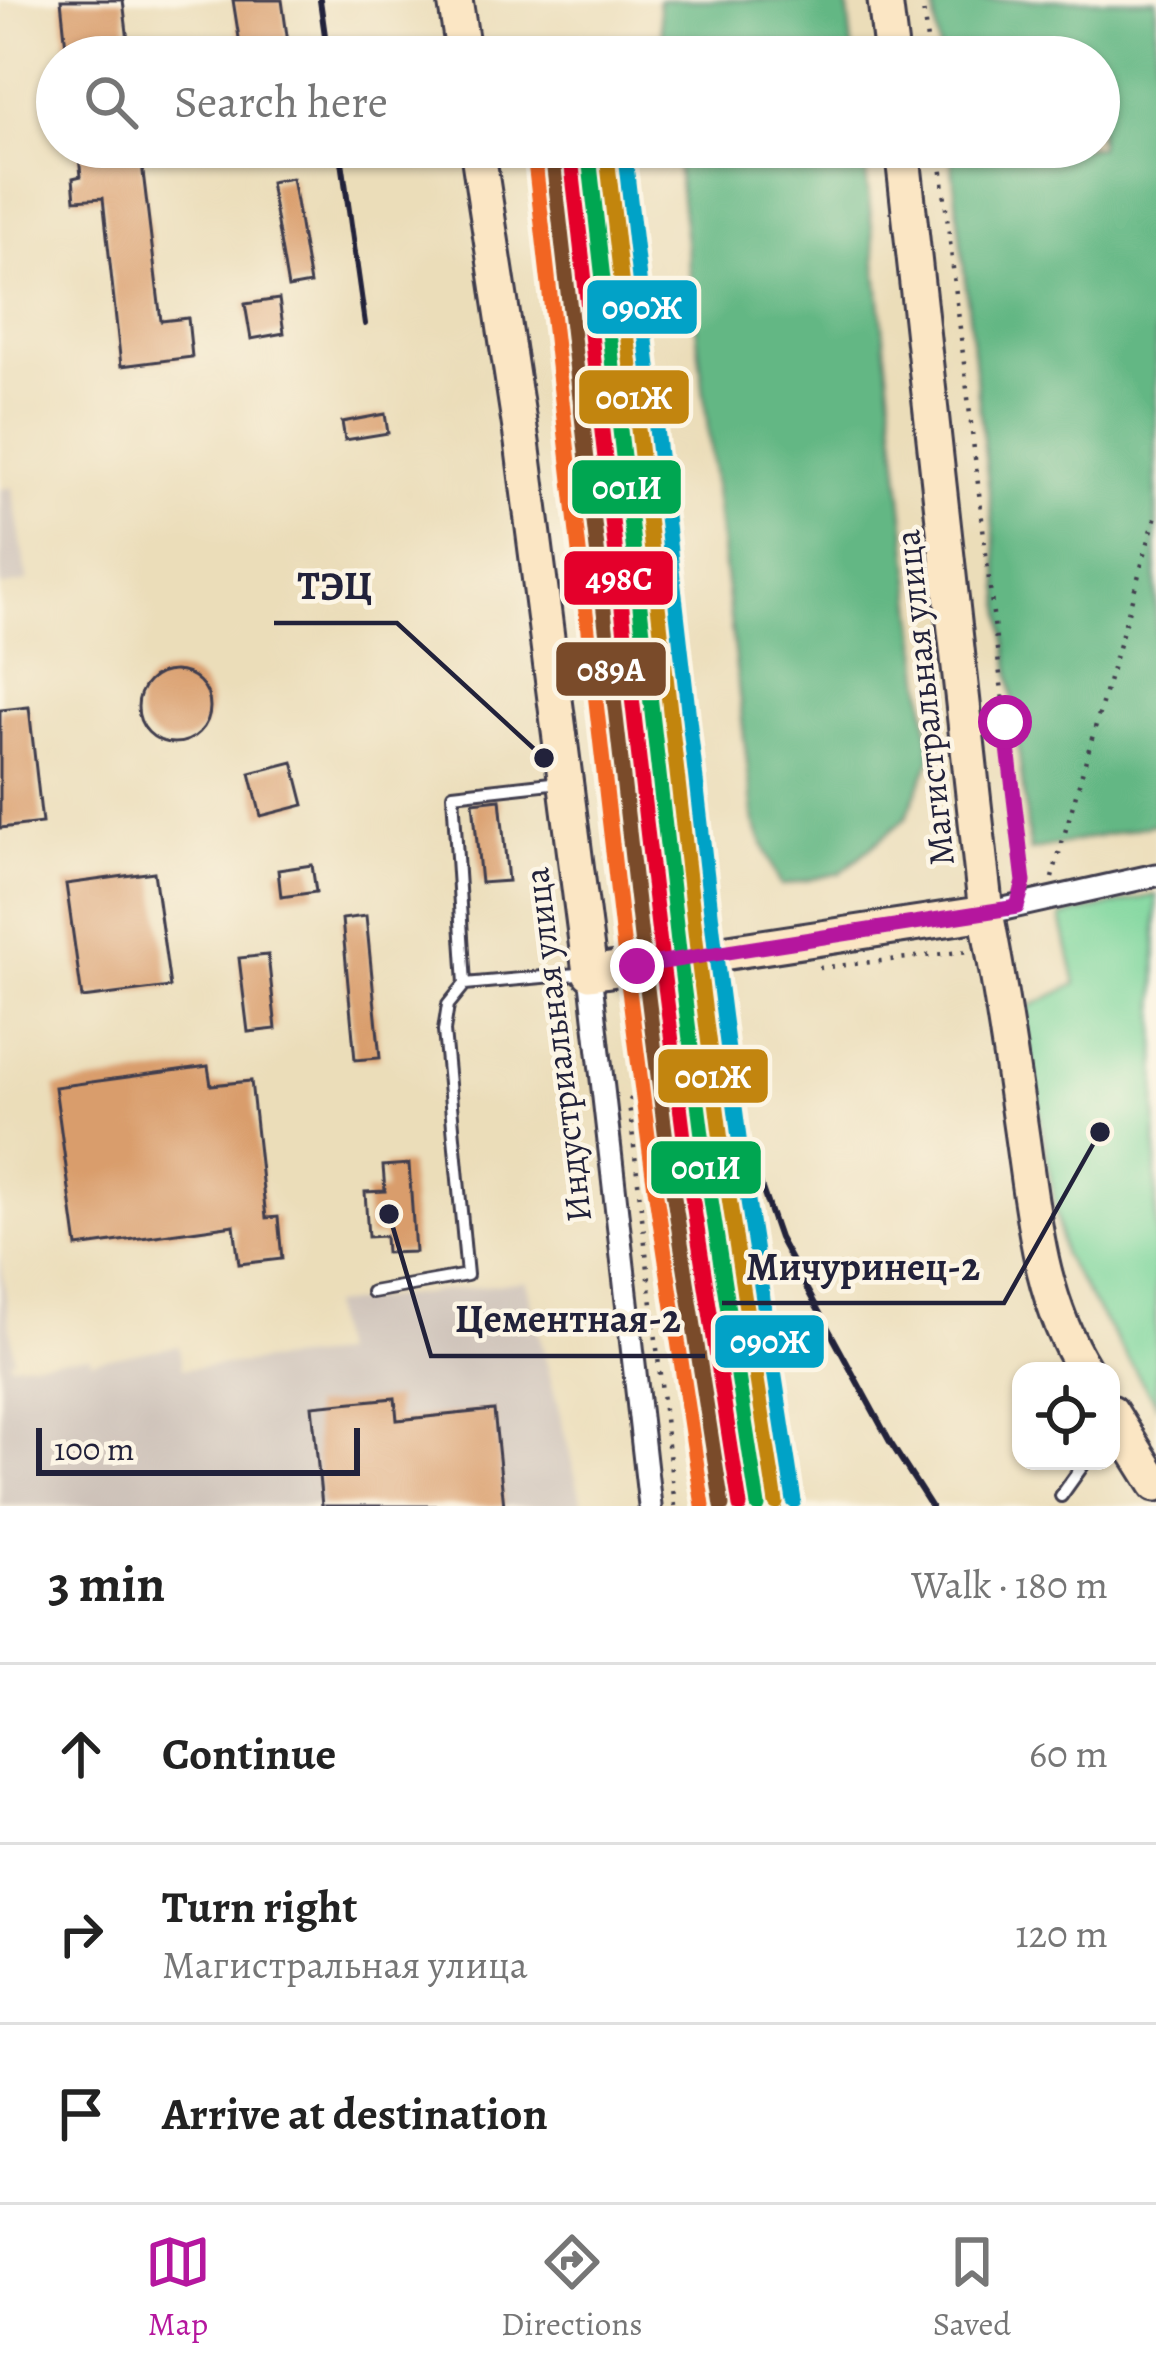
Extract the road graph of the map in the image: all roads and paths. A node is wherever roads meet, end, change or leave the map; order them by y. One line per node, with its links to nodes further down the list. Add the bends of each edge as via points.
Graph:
1 (455, 0): 4 (main road)
2 (885, 0): 5 (main road)
3 (922, 0): 6 (path)
4 (461, 36)
5 (889, 36)
6 (926, 36)
7 (481, 168): 11 (main road, Индустриальная улица)
8 (905, 168): 14 (main road, Магистральная улица)
9 (941, 168): 13 (path)
10 (1156, 515): 13 (path, via 1054,877)
11 (563, 782): 17 (main road, Индустриальная улица); 19 (lane, via 453,794)
12 (1156, 875): 14 (street)
13 (1024, 882): 14 (path)
14 (1001, 910): 15 (main road); 17 (main road, Магистральная улица)
15 (993, 947): 16 (path); 21 (main road, via 1041,1272)
16 (810, 969)
17 (590, 973): 19 (lane); 26 (street, Индустриальная улица)
18 (684, 983): 27 (path, via 629,1102)
19 (465, 984): 20 (lane, via 448,1005 444,1031 467,1275)
20 (372, 1292)
21 (1080, 1362)
22 (1120, 1430): 24 (main road)
23 (1080, 1470): 25 (lane)
24 (1156, 1484)
25 (1061, 1496)
26 (650, 1506)
27 (675, 1506)

